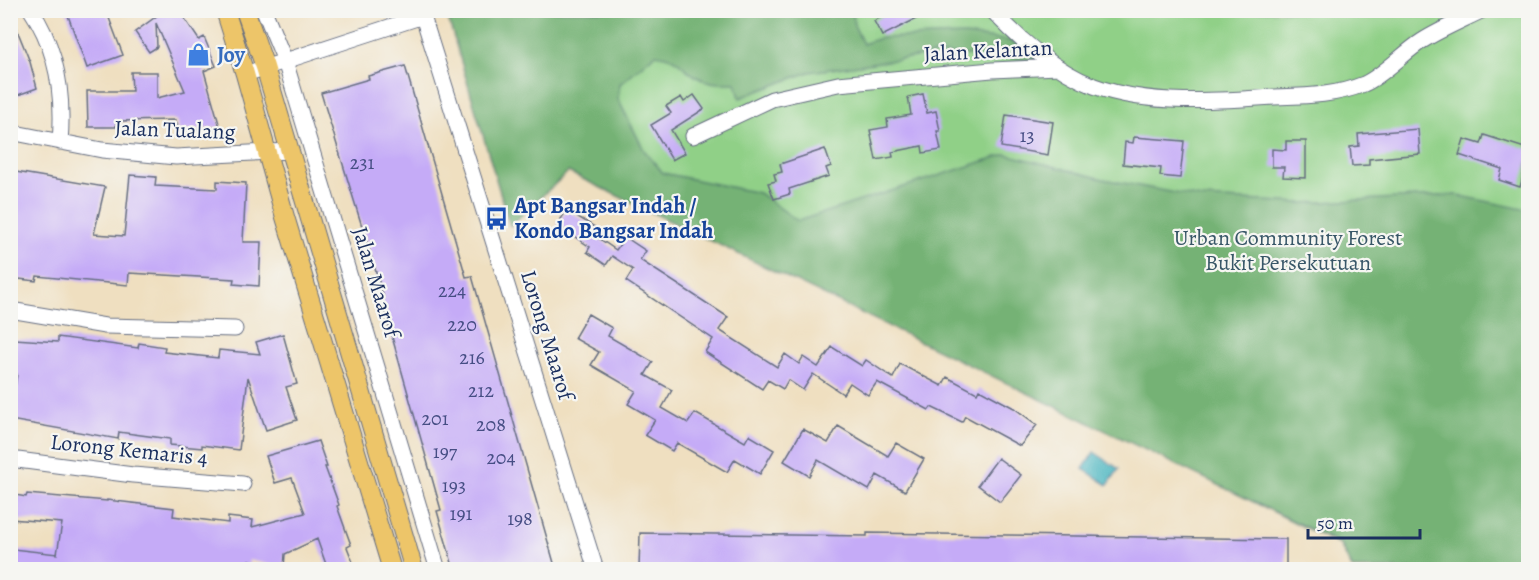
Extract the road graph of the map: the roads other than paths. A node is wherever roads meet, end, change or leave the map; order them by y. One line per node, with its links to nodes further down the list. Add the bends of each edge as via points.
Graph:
1 (31, 10): 14 (street, via 59,77)
2 (225, 10): 11 (main road)
3 (245, 10): 10 (main road, Jalan Maarof)
4 (264, 10): 8 (street, Jalan Maarof)
5 (992, 10): 9 (street)
6 (1483, 10): 9 (street, Jalan Kelantan, via 1423,40 1366,83 1326,95 1226,100 1141,97 1094,86)
7 (422, 13): 8 (street); 24 (street, Lorong Maarof)
8 (285, 61): 10 (street); 23 (street, Jalan Maarof)
9 (1058, 66): 13 (street, Jalan Kelantan, via 838,84 772,99)
10 (265, 68): 11 (street); 15 (main road, Jalan Maarof)
11 (245, 74): 16 (main road)
12 (10, 132): 14 (street, Jalan Tualang)
13 (693, 136)
14 (60, 142): 16 (street, Jalan Tualang, via 176,157)
15 (289, 151): 16 (street, Jalan Tualang); 22 (main road, Jalan Maarof)
16 (266, 154): 21 (main road)
17 (10, 310): 18 (street, via 105,326)
18 (235, 329)
19 (10, 459): 20 (street, Lorong Kemaris 4)
20 (243, 484)
21 (392, 570)
22 (414, 570)
23 (438, 570)
24 (597, 570)

